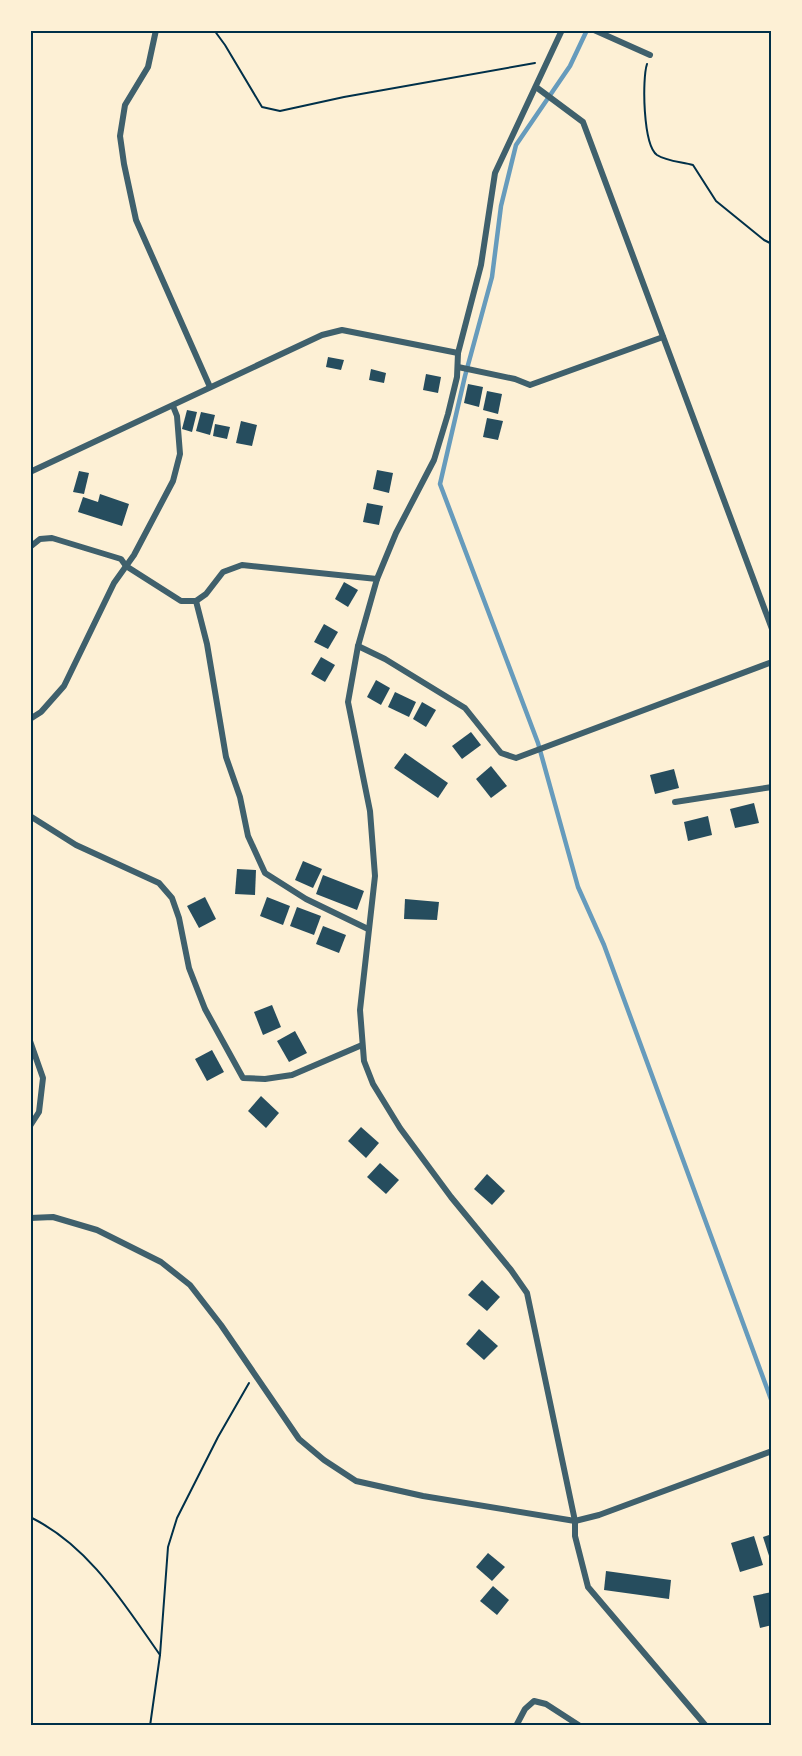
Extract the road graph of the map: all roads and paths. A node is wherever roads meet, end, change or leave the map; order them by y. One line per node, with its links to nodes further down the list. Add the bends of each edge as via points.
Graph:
1 (156, 30): 12 (street, via 148,67 125,105 120,136 124,164 136,220)
2 (214, 30): 6 (path, via 262,107 280,111)
3 (562, 30): 6 (street)
4 (594, 30): 5 (street)
5 (650, 55): 8 (path, via 644,75 651,149 658,156 693,165 716,201)
6 (546, 63): 7 (street)
7 (536, 87): 9 (street, via 583,122); 10 (street, via 495,174 481,265)
8 (772, 243)
9 (663, 337): 11 (street, via 530,386); 19 (street)
10 (458, 353): 11 (street); 12 (street, via 342,330 322,335)
11 (458, 367): 17 (street, via 434,460)
12 (210, 387): 13 (street)
13 (173, 406): 14 (street); 16 (street, via 180,454 173,481)
14 (30, 472)
15 (30, 547): 16 (street, via 40,539 52,538 121,559)
16 (126, 566): 18 (street, via 180,601); 22 (street, via 64,686)
17 (377, 579): 18 (street, via 242,565 223,572); 20 (street)
18 (196, 601): 26 (street, via 226,757 248,837 265,873)
19 (772, 629)
20 (358, 646): 21 (street, via 465,708 501,753 516,758); 26 (street, via 348,702 370,811 375,876)
21 (772, 662)
22 (30, 719)
23 (772, 788): 24 (street)
24 (675, 802)
25 (30, 816): 28 (street, via 76,845 159,883 172,898 205,1009 243,1078 292,1075)
26 (368, 930): 28 (street, via 360,1010)
27 (30, 1041): 29 (street, via 43,1077 39,1112)
28 (362, 1045): 34 (street, via 373,1084 400,1128 527,1293)
29 (30, 1126)
30 (30, 1218): 31 (street, via 53,1217 96,1230 161,1262 190,1285)
31 (254, 1375): 34 (street, via 299,1438 324,1461 356,1481); 35 (path, via 177,1518 168,1547)
32 (772, 1452): 34 (street)
33 (30, 1507): 35 (path, via 32,1518 64,1538 103,1574)
34 (575, 1521): 36 (street, via 588,1587)
35 (160, 1655): 37 (path)
36 (702, 1725)
37 (150, 1726)
38 (516, 1726): 39 (street, via 534,1701 546,1704)
39 (580, 1726)

